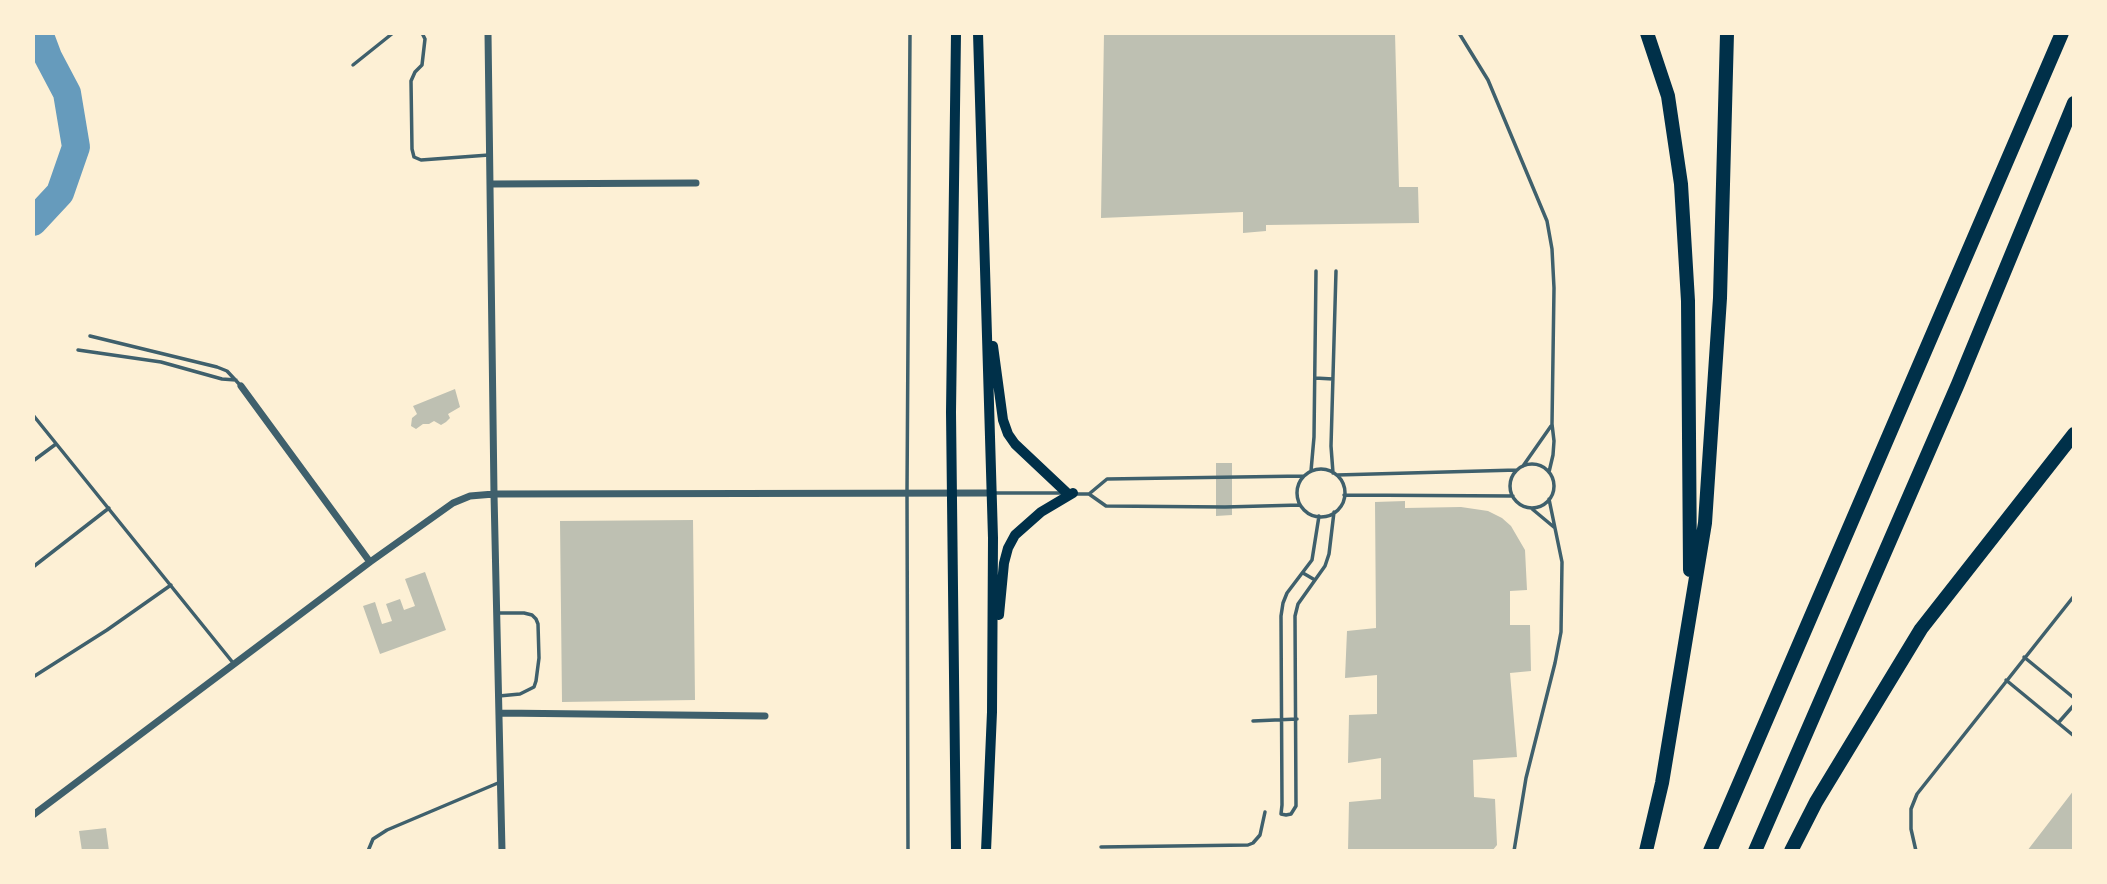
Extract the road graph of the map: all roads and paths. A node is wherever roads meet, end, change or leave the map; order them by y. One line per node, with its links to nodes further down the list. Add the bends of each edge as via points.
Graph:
1 (393, 33): 11 (lane)
2 (422, 33): 13 (lane, via 422,65 411,81 414,157)
3 (488, 33): 13 (street)
4 (910, 33): 35 (lane)
5 (956, 33): 36 (main road)
6 (978, 33): 18 (main road)
7 (1460, 33): 25 (lane, via 1488,80 1548,221 1553,288)
8 (1647, 33): 57 (highway, via 1668,96 1681,184 1688,301)
9 (1727, 33): 57 (highway, via 1720,298 1704,523)
10 (2062, 33): 84 (highway)
11 (353, 65)
12 (2074, 103): 85 (highway, via 1958,384)
13 (491, 154): 15 (street)
14 (696, 183): 15 (street)
15 (492, 184): 39 (street)
16 (1316, 271): 21 (lane)
17 (1336, 271): 22 (lane)
18 (986, 295): 37 (main road); 38 (main road, via 1005,427 1015,444)
19 (90, 336): 23 (lane, via 217,367)
20 (78, 351): 23 (lane, via 161,362)
21 (1315, 377): 22 (lane); 31 (lane)
22 (1333, 379): 33 (lane)
23 (238, 383): 50 (street)
24 (33, 415): 27 (lane)
25 (1552, 424): 29 (lane); 32 (lane)
26 (2074, 434): 86 (highway, via 1921,629)
27 (56, 444): 28 (lane); 46 (lane)
28 (33, 461)
29 (1523, 466): 30 (lane); 32 (lane, via 1537,464)
30 (1517, 470): 33 (lane); 42 (lane, via 1510,483)
31 (1311, 471): 33 (lane); 34 (lane)
32 (1549, 472): 43 (lane, via 1554,485)
33 (1335, 474): 41 (lane, via 1344,486)
34 (1304, 476): 40 (lane, via 1107,480); 44 (lane, via 1297,489)
35 (907, 492): 36 (street); 39 (street); 79 (lane)
36 (952, 493): 37 (street); 80 (main road)
37 (990, 493): 38 (lane); 62 (main road)
38 (1070, 493): 40 (lane); 62 (main road, via 1024,526 1008,548)
39 (494, 494): 50 (street, via 453,503); 56 (street)
40 (1089, 494): 44 (lane, via 1106,506)
41 (1344, 495): 42 (lane); 47 (lane)
42 (1513, 496): 45 (lane)
43 (1549, 499): 45 (lane); 49 (lane)
44 (1300, 505): 48 (lane)
45 (1530, 507): 49 (lane)
46 (109, 508): 51 (lane); 54 (lane)
47 (1334, 512): 48 (lane); 53 (lane, via 1329,554)
48 (1319, 516): 52 (lane, via 1312,559)
49 (1556, 530): 82 (lane, via 1562,562 1560,632)
50 (370, 562): 59 (street)
51 (33, 567)
52 (1303, 573): 53 (lane); 69 (lane, via 1283,603)
53 (1315, 580): 68 (lane, via 1295,616)
54 (171, 585): 59 (lane); 60 (lane)
55 (2074, 596): 58 (lane)
56 (496, 613): 63 (street); 63 (lane, via 532,615 538,624 534,687)
57 (1690, 614): 83 (highway)
58 (2024, 657): 61 (lane); 64 (lane)
59 (235, 665): 75 (street)
60 (33, 677)
61 (2006, 680): 71 (lane); 87 (lane, via 1917,794 1911,809)
62 (992, 683): 81 (main road)
63 (499, 696): 66 (street)
64 (2074, 698)
65 (2074, 705): 71 (lane)
66 (499, 713): 67 (street); 73 (street)
67 (765, 716)
68 (1297, 719): 69 (lane); 69 (lane, via 1296,806 1286,815 1281,814)
69 (1282, 720): 70 (lane)
70 (1253, 721)
71 (2059, 722): 72 (lane)
72 (2074, 736)
73 (500, 782): 77 (lane, via 387,830 373,839); 78 (street)
74 (1265, 812): 76 (lane, via 1260,835 1248,845)
75 (33, 815)
76 (1101, 847)
77 (368, 851)
78 (502, 851)
79 (908, 851)
80 (956, 851)
81 (986, 851)
82 (1514, 851)
83 (1646, 851)
84 (1710, 851)
85 (1755, 851)
86 (1791, 851)
87 (1916, 851)

